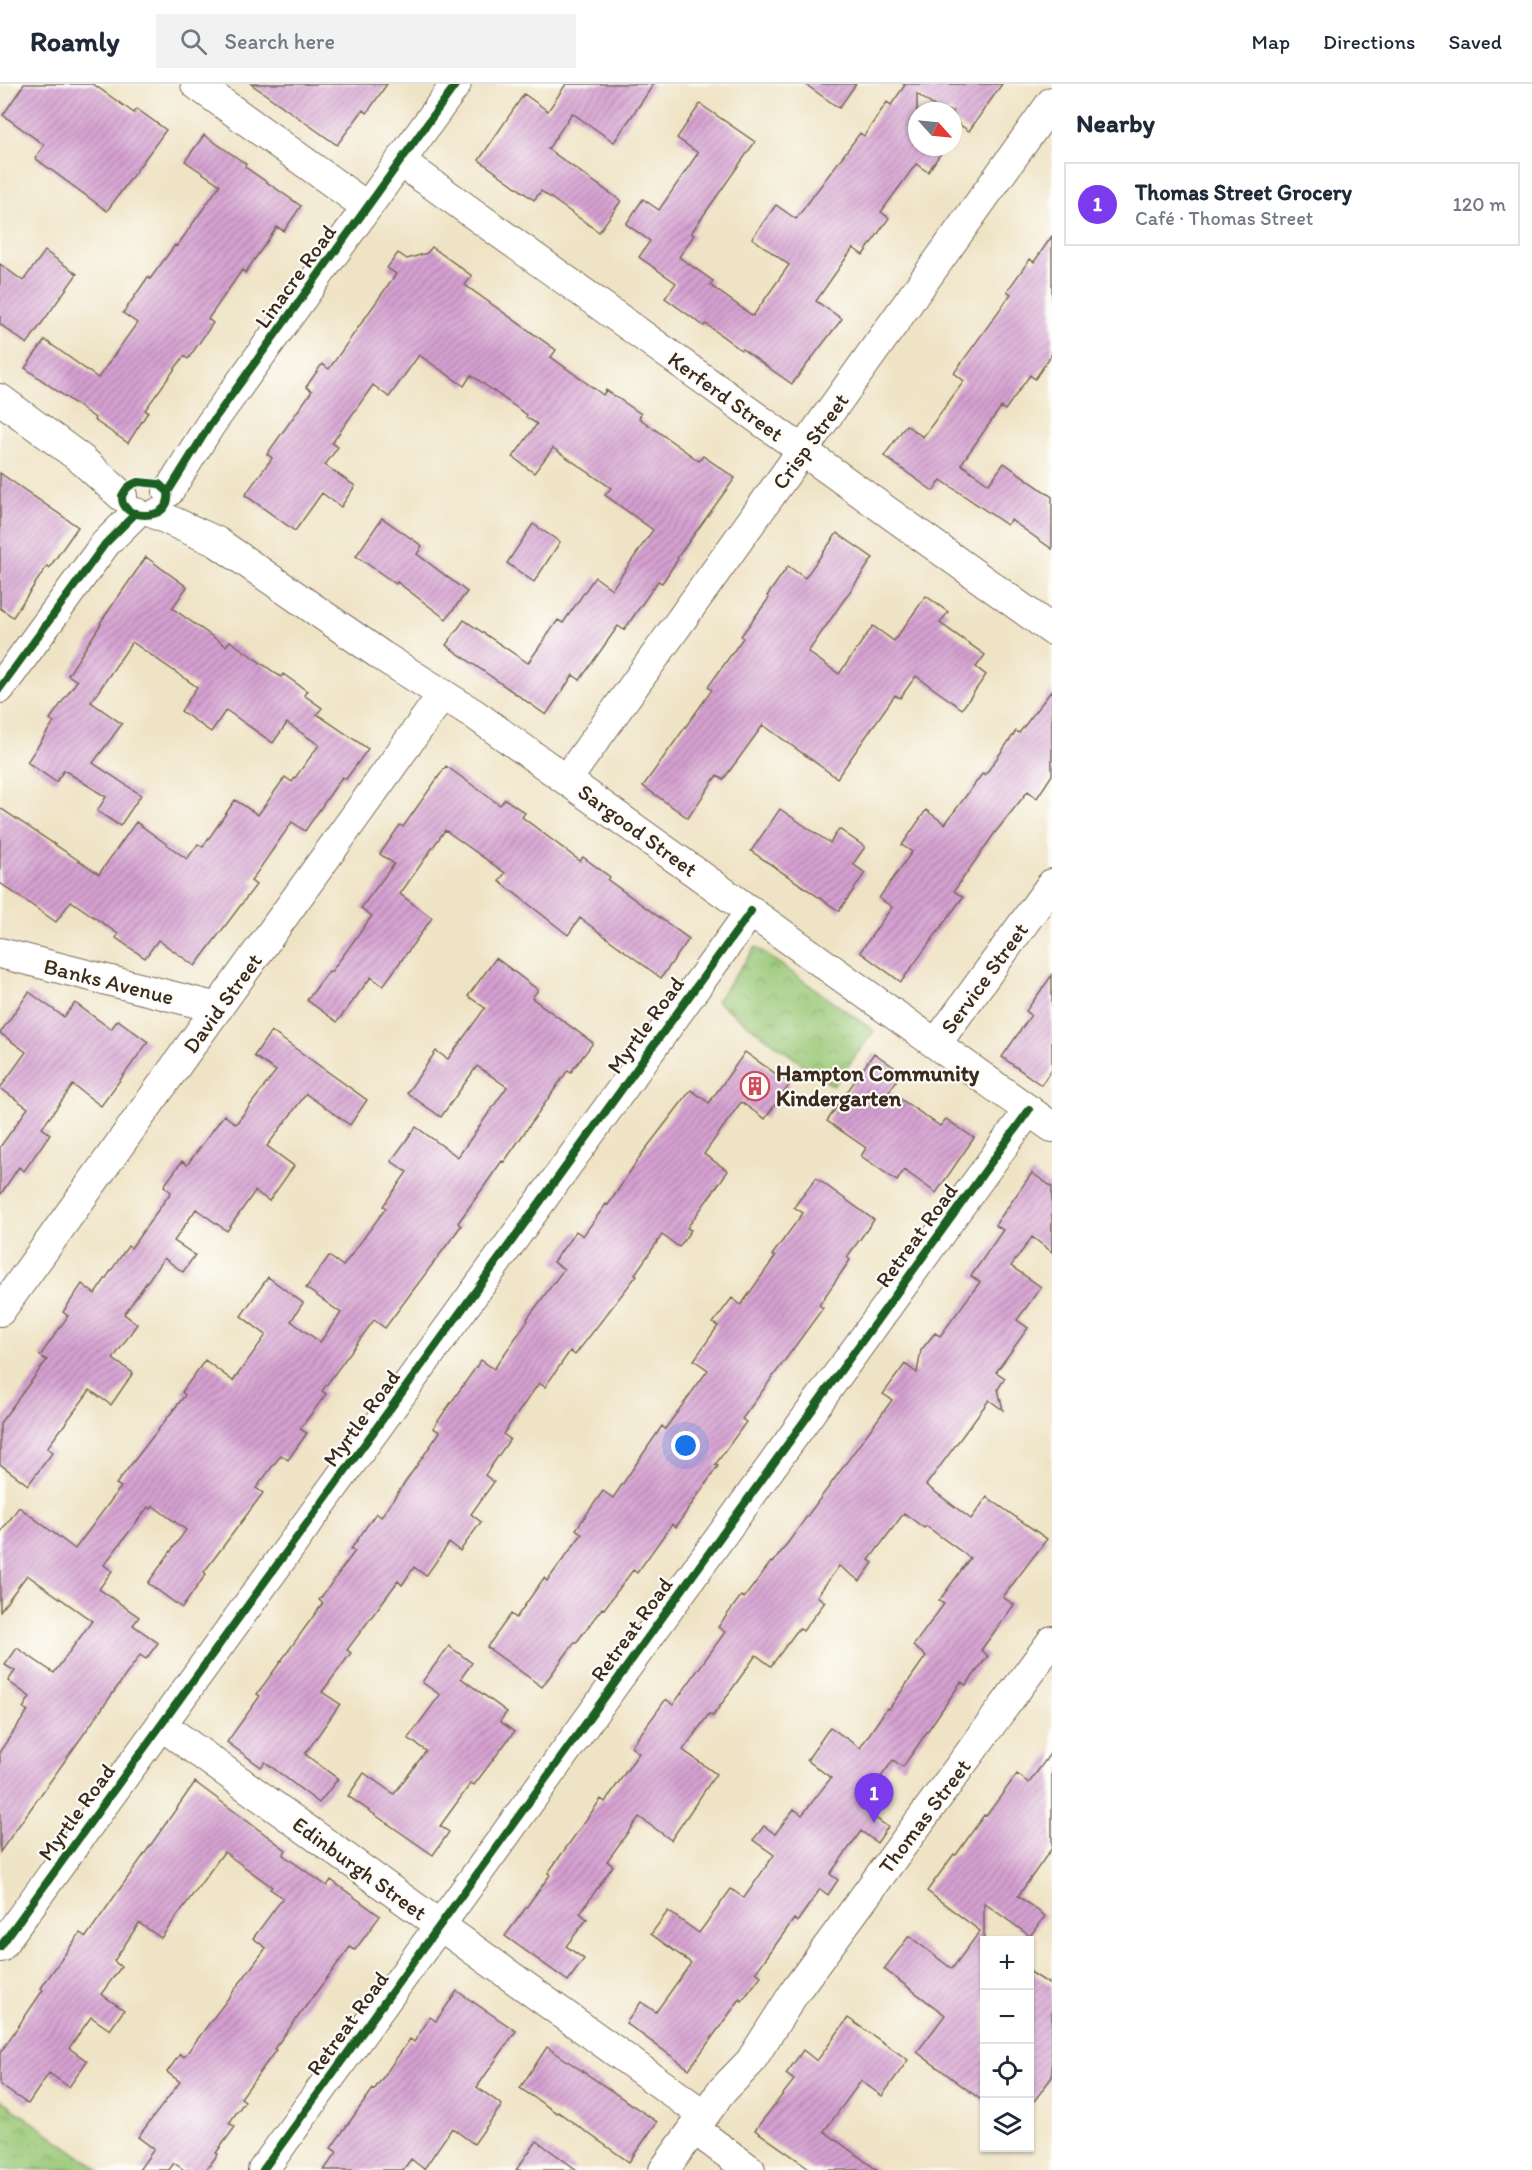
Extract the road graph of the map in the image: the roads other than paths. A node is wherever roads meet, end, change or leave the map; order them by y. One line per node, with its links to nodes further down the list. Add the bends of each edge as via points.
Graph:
1 (196, 84): 5 (street)
2 (456, 84): 4 (street, Linacre Road)
3 (1052, 102): 7 (street, Crisp Street)
4 (400, 161): 5 (street, Linacre Road); 7 (street, Kerferd Street)
5 (367, 207): 8 (street, Linacre Road, via 210,425)
6 (0, 399): 8 (street, Sargood Street, via 81,459)
7 (802, 451): 9 (street, Kerferd Street); 12 (street, Crisp Street)
8 (145, 498): 10 (street, Linacre Road, via 105,544); 11 (street, Sargood Street, via 198,519 217,542)
9 (1052, 630)
10 (0, 688)
11 (443, 694): 12 (street, Sargood Street); 16 (street, David Street)
12 (567, 779): 14 (street, Sargood Street)
13 (1052, 884): 17 (street, Service Street)
14 (751, 911): 17 (street, Sargood Street); 21 (street, Myrtle Road)
15 (0, 953): 16 (street, Banks Avenue)
16 (219, 1008): 19 (street, David Street)
17 (936, 1044): 18 (street, Sargood Street)
18 (1040, 1118): 22 (street, Retreat Road)
19 (0, 1311)
20 (1052, 1641): 24 (street, Thomas Street, via 796,1990 747,2045)
21 (161, 1725): 22 (street, Edinburgh Street); 23 (street, Myrtle Road)
22 (440, 1925): 24 (street, Edinburgh Street); 25 (street, Retreat Road)
23 (0, 1947)
24 (706, 2112): 26 (street, Thomas Street); 27 (street, Edinburgh Street)
25 (263, 2170)
26 (664, 2170)
27 (750, 2170)

